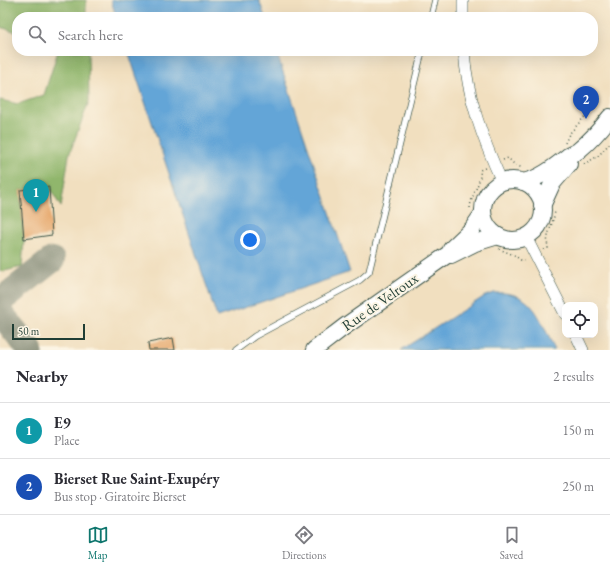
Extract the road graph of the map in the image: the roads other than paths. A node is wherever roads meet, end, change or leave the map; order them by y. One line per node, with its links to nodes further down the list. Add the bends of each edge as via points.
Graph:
1 (435, 0): 3 (lane)
2 (464, 0): 4 (street)
3 (432, 12)
4 (463, 12)
5 (421, 56): 18 (lane, via 369,272 360,280 255,336)
6 (465, 56): 10 (street, via 476,117)
7 (610, 117): 8 (street)
8 (574, 154): 9 (street, via 539,177); 11 (street, via 574,158 552,184)
9 (524, 175): 10 (street, via 516,180); 11 (street)
10 (502, 182): 12 (street, Rue de Velroux, via 493,187)
11 (548, 205): 13 (street, via 537,227)
12 (476, 211): 14 (street); 15 (street, Rue de Velroux, via 472,229)
13 (526, 237): 14 (street); 16 (street)
14 (496, 242): 15 (street, Rue de Velroux, via 484,239)
15 (447, 255): 19 (street, Rue de Velroux)
16 (562, 308)
17 (577, 338): 20 (street)
18 (236, 350)
19 (314, 350)
20 (583, 350)

